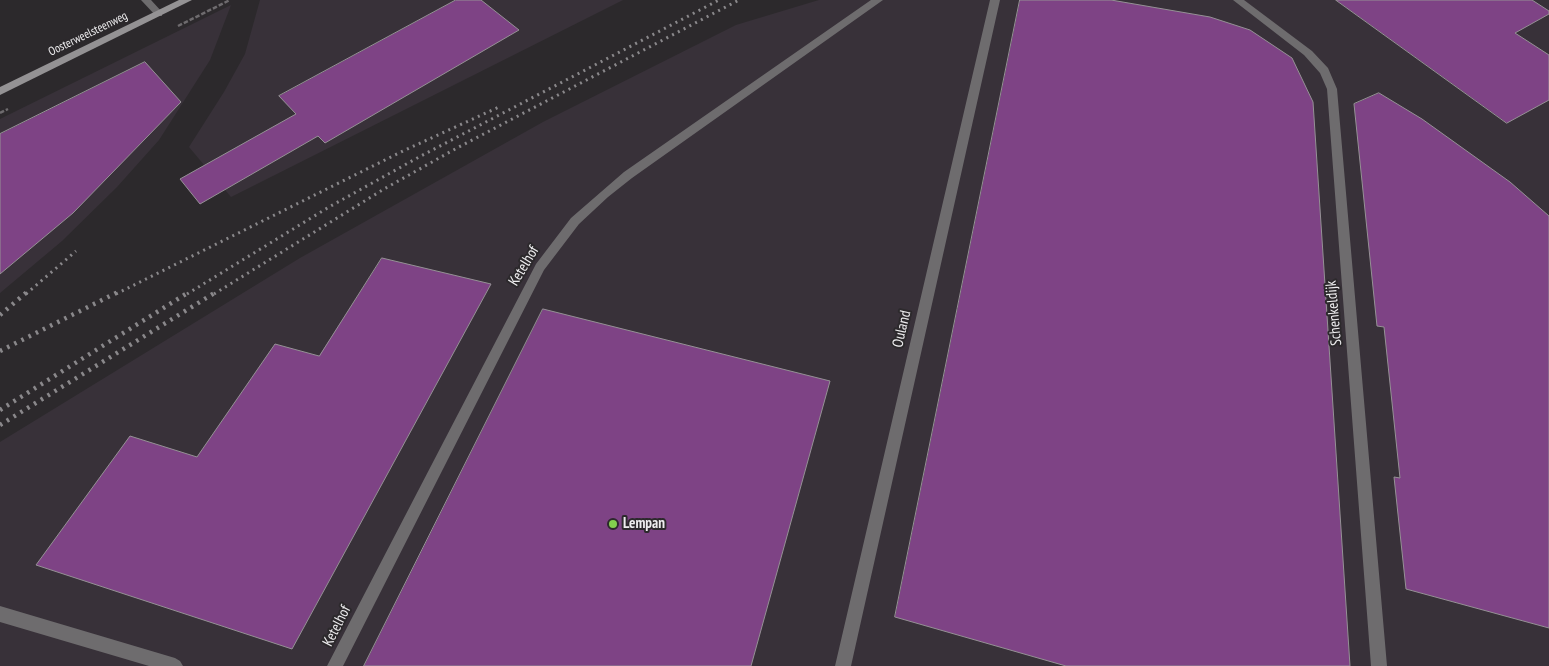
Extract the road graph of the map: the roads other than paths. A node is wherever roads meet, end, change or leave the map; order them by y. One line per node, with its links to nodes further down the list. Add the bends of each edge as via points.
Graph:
1 (146, 0): 6 (street)
2 (188, 0): 6 (main road, Oosterweelsteenweg)
3 (878, 0): 10 (street, Ketelhof, via 628,175 575,220 540,267)
4 (995, 0): 11 (street, Ouland)
5 (1238, 0): 12 (street, Schenkeldijk, via 1308,53 1324,71 1332,89)
6 (159, 14): 7 (main road, Oosterweelsteenweg)
7 (0, 91)
8 (0, 614): 9 (street)
9 (175, 666)
10 (335, 666)
11 (843, 666)
12 (1379, 666)

